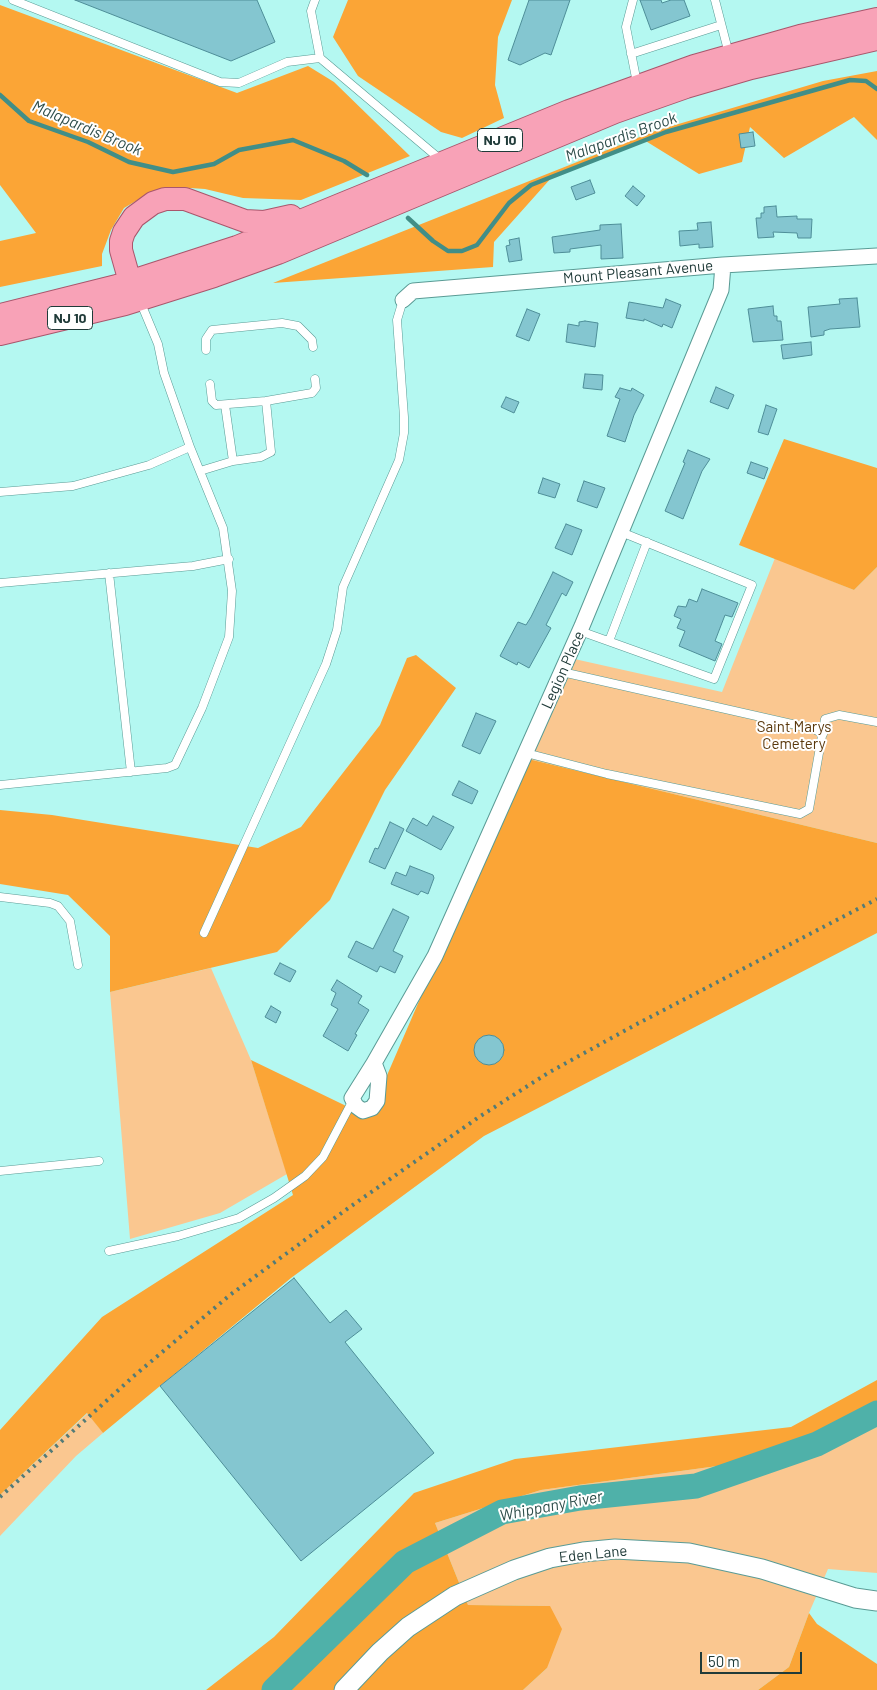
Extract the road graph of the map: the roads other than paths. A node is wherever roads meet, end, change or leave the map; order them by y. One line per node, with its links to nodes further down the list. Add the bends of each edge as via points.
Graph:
1 (13, 0): 10 (lane, via 220,82 239,84 287,62)
2 (315, 0): 10 (lane, via 311,10)
3 (633, 0): 8 (lane, via 626,27)
4 (715, 0): 6 (lane)
5 (877, 19): 9 (main road, NJ 10)
6 (721, 25): 8 (lane); 9 (lane)
7 (877, 39): 16 (main road, NJ 10, via 751,68 624,109 278,253 214,276)
8 (631, 54): 11 (lane)
9 (729, 56): 11 (main road, NJ 10)
10 (320, 58): 12 (lane)
11 (637, 85): 12 (main road, NJ 10)
12 (445, 163): 13 (main road, NJ 10)
13 (344, 205): 16 (main road, NJ 10); 16 (main road, via 264,222 230,217 185,199 165,199 141,210 124,232 120,250)
14 (877, 256): 15 (street, Mount Pleasant Avenue)
15 (723, 265): 17 (street, Mount Pleasant Avenue, via 413,291); 30 (street, Legion Place, via 721,290)
16 (135, 290): 18 (main road, NJ 10); 19 (main road, NJ 10, via 82,315); 26 (lane, via 158,344 164,373)
17 (403, 300): 44 (lane, via 397,320 404,417 399,460 344,587 337,630 326,664)
18 (0, 314)
19 (0, 334)
20 (313, 348): 21 (lane, via 312,340 298,326 282,323 212,330 206,339)
21 (206, 350)
22 (315, 379): 24 (lane, via 316,388 306,396)
23 (210, 384): 25 (lane, via 212,401 216,405)
24 (266, 401): 25 (lane); 27 (lane, via 271,452)
25 (225, 405): 27 (lane)
26 (190, 447): 28 (lane); 29 (lane, via 149,465 73,486)
27 (233, 461): 28 (lane)
28 (200, 471): 32 (lane, via 223,528)
29 (0, 492)
30 (621, 532): 31 (lane); 35 (street, Legion Place)
31 (647, 542): 36 (lane); 36 (lane, via 752,585 714,679)
32 (229, 559): 33 (lane, via 193,566); 41 (lane, via 232,591 229,638 176,765)
33 (109, 573): 34 (lane); 41 (lane)
34 (0, 583)
35 (580, 631): 36 (lane); 37 (street, Legion Place)
36 (609, 641)
37 (562, 672): 39 (lane, via 814,729); 40 (street, Legion Place)
38 (877, 722): 39 (lane, via 839,715 826,719)
39 (823, 734): 40 (lane, via 809,809 800,814 607,774)
40 (526, 753): 46 (street, Legion Place, via 435,956)
41 (131, 772): 42 (lane)
42 (0, 786)
43 (0, 896): 45 (lane, via 58,906 70,922)
44 (204, 933)
45 (78, 965)
46 (374, 1063): 47 (street, Legion Place, via 354,1092); 47 (street, via 379,1076 377,1101 367,1111)
47 (352, 1102): 50 (lane, via 324,1157 274,1198 239,1218)
48 (99, 1161): 49 (lane)
49 (0, 1171)
50 (109, 1251)
51 (877, 1600): 52 (street, Eden Lane, via 855,1598 762,1569 689,1553 615,1548 584,1552 514,1570 455,1596 408,1627)
52 (344, 1690)

